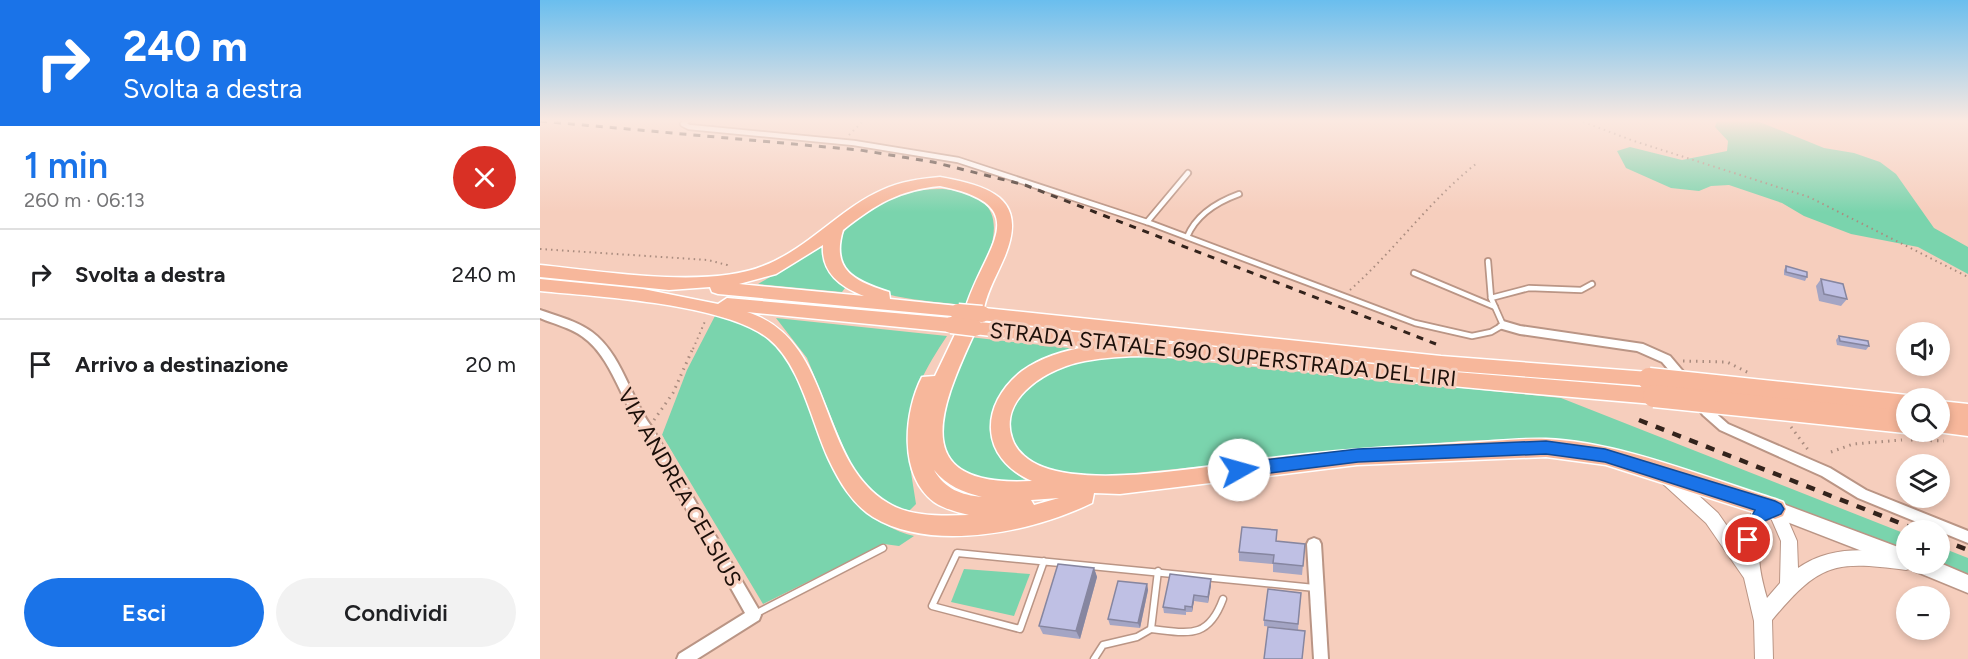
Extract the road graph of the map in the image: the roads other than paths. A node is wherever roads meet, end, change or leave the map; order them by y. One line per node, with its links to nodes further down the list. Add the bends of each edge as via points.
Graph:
1 (896, 151): 4 (lane, via 980,166)
2 (1188, 173): 4 (lane)
3 (1239, 194): 6 (lane, via 1223,199 1191,228)
4 (1147, 222): 6 (lane)
5 (836, 228): 10 (highway, via 795,257 755,275); 17 (highway, via 868,202 906,187 946,184 982,192 1000,207 1004,223); 18 (highway, via 831,258 850,284)
6 (1187, 237): 19 (lane, via 1415,323 1472,336)
7 (1488, 261): 14 (lane)
8 (540, 271): 10 (highway, STRADA STATALE 690 SUPERSTRADA DEL LIRI)
9 (1414, 273): 15 (lane)
10 (658, 282): 18 (highway, STRADA STATALE 690 SUPERSTRADA DEL LIRI)
11 (1592, 284): 14 (lane, via 1581,290 1529,288)
12 (540, 285): 13 (highway, STRADA STATALE 690 SUPERSTRADA DEL LIRI)
13 (632, 294): 18 (highway, STRADA STATALE 690 SUPERSTRADA DEL LIRI); 29 (highway, via 743,317 776,335 801,365 853,485 870,505 890,517 919,524 965,524 1055,510)
14 (1491, 298): 15 (lane)
15 (1495, 307): 19 (lane)
16 (540, 314): 44 (street, VIA ANDREA CELSIUS, via 591,337 610,363 634,414 647,429)
17 (978, 314): 18 (highway, STRADA STATALE 690 SUPERSTRADA DEL LIRI, bridge); 20 (highway, STRADA STATALE 690 SUPERSTRADA DEL LIRI); 21 (highway, STRADA STATALE 690 SUPERSTRADA DEL LIRI); 29 (highway, via 952,336 924,397 918,437 925,478 941,495 973,506 1025,506)
18 (954, 319)
19 (1503, 325): 31 (street, via 1613,342 1656,353 1677,369 1707,412 1724,427 1826,472 1862,494)
20 (1200, 353): 21 (highway, STRADA STATALE 690 SUPERSTRADA DEL LIRI, via 1418,376); 29 (highway, via 1087,354 1048,365 1018,384 1005,403 1000,420 1001,437 1009,454 1026,469)
21 (1652, 387): 22 (highway, STRADA STATALE 690 SUPERSTRADA DEL LIRI, bridge); 25 (highway, STRADA STATALE 690 SUPERSTRADA DEL LIRI, bridge)
22 (1896, 405)
23 (1950, 410): 24 (highway)
24 (1968, 412)
25 (1896, 421)
26 (1968, 428): 27 (highway)
27 (1950, 432)
28 (1659, 471): 29 (highway, via 1605,456 1546,448 1358,456); 30 (highway); 38 (street, via 1712,518)
29 (1086, 490)
30 (1775, 509): 34 (main road); 38 (street, via 1758,516 1748,540); 41 (street, via 1789,541)
31 (1968, 537)
32 (1314, 544): 42 (street)
33 (883, 548): 44 (lane)
34 (1896, 556)
35 (1896, 559): 41 (street, via 1823,562 1800,575)
36 (1044, 561): 36 (lane, via 957,553 932,606 1020,629); 37 (lane)
37 (1158, 571): 42 (lane); 46 (lane)
38 (1749, 572): 45 (street)
39 (1944, 574): 40 (main road)
40 (1968, 584)
41 (1789, 587): 45 (street)
42 (1316, 588): 49 (street)
43 (1222, 599): 46 (lane, via 1216,618 1204,630)
44 (754, 615): 47 (street)
45 (1762, 617): 50 (street)
46 (1151, 629): 48 (lane, via 1137,637 1103,645)
47 (684, 659)
48 (1094, 659)
49 (1321, 659)
50 (1764, 659)

